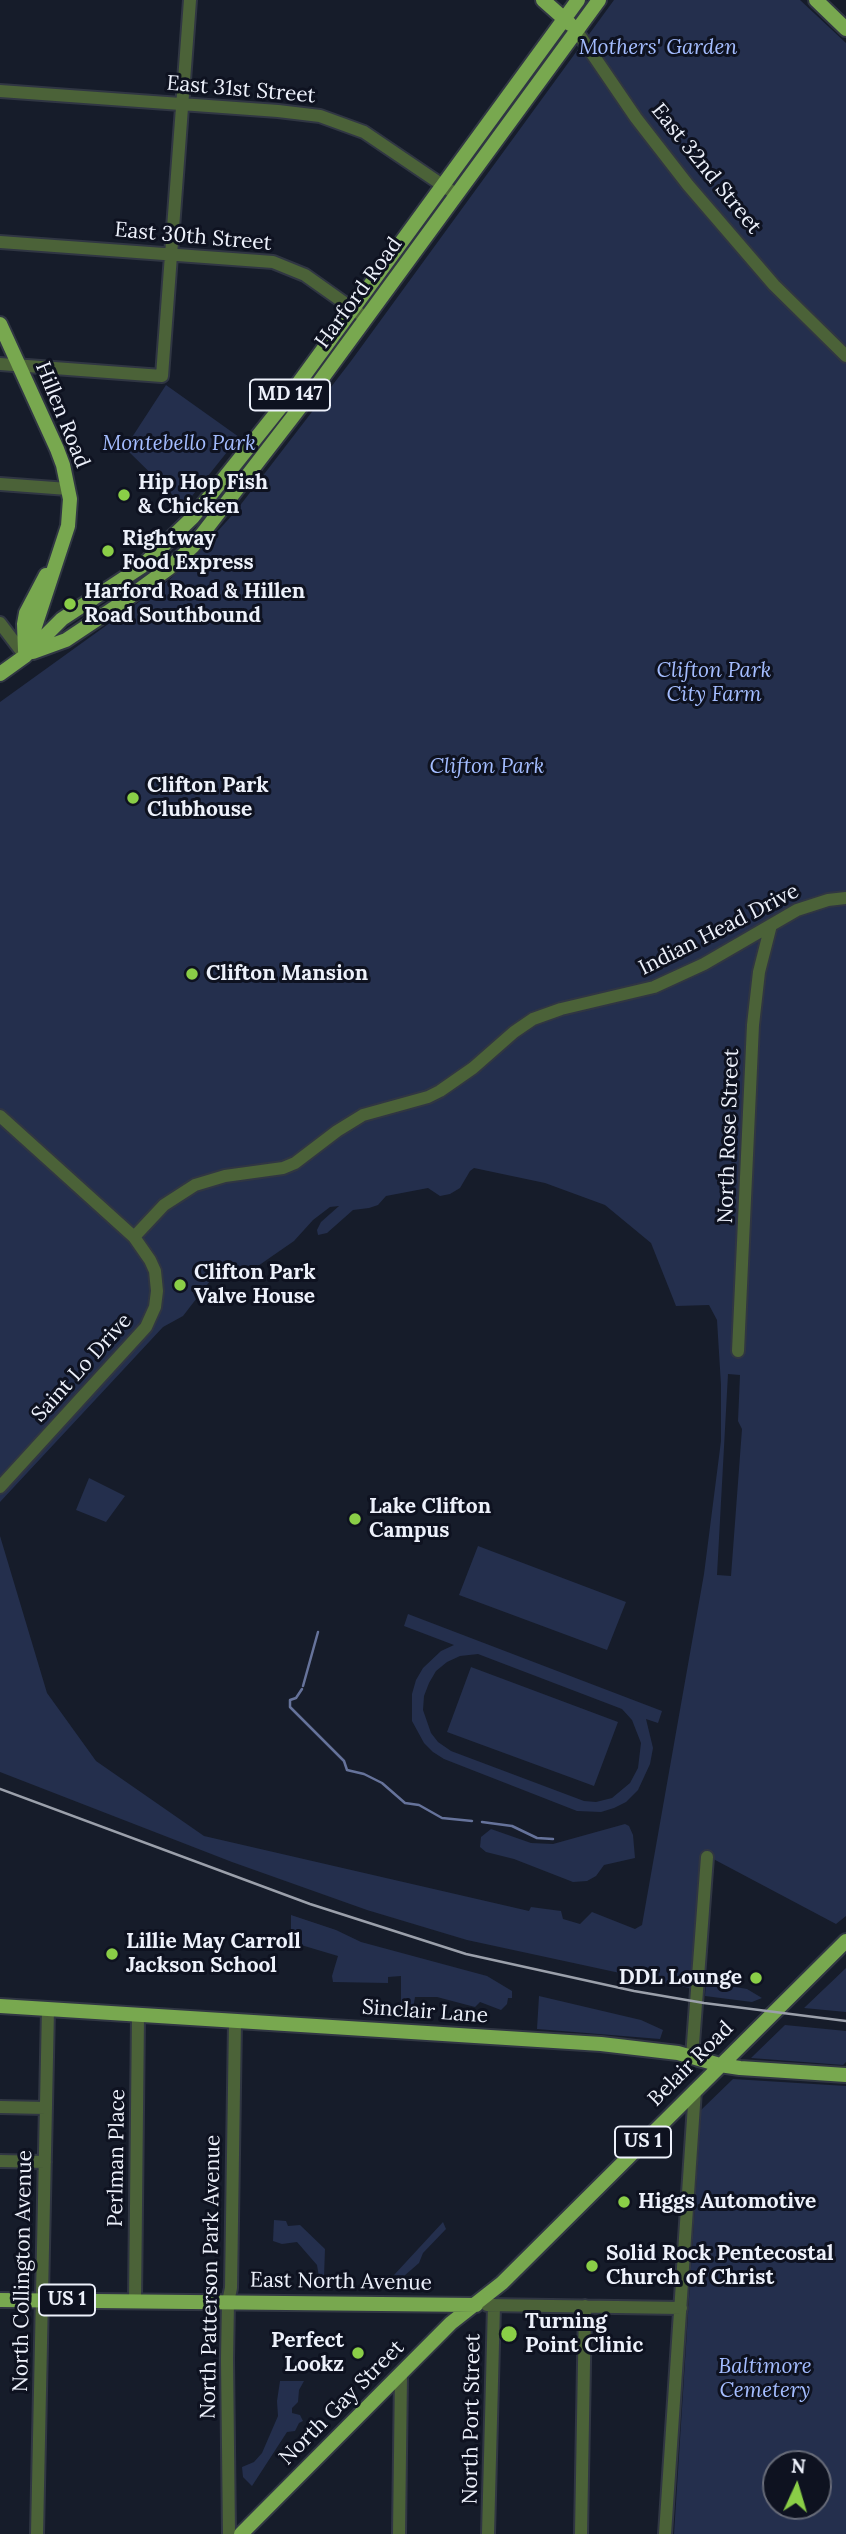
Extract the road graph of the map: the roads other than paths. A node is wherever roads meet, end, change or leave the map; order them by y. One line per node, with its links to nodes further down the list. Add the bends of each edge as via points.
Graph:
1 (190, 0): 10 (street)
2 (543, 0): 6 (main road, East 32nd Street)
3 (578, 0): 6 (main road, Harford Road / MD 147)
4 (599, 0): 8 (main road, Harford Road / MD 147)
5 (816, 0): 7 (main road)
6 (565, 18): 8 (main road, East 32nd Street); 11 (main road, Harford Road / MD 147)
7 (846, 29)
8 (576, 30): 12 (main road, Harford Road / MD 147); 18 (street, East 32nd Street, via 688,185 774,285)
9 (0, 91): 10 (street, East 31st Street)
10 (182, 104): 11 (street, East 31st Street, via 336,120 376,139); 14 (street)
11 (445, 185): 12 (street, East 31st Street); 15 (main road, Harford Road / MD 147)
12 (457, 195): 16 (main road, Harford Road / MD 147)
13 (0, 242): 14 (street, East 30th Street)
14 (171, 254): 15 (street, East 30th Street, via 282,264); 20 (street, via 162,376)
15 (354, 309): 16 (street, East 30th Street); 25 (main road, Harford Road / MD 147, via 193,517 141,568)
16 (366, 318): 27 (main road, Harford Road / MD 147, via 192,545 169,568 66,640)
17 (0, 324): 20 (main road, Hillen Road)
18 (846, 356)
19 (0, 365): 20 (street)
20 (19, 366): 22 (main road, Hillen Road, via 57,449)
21 (0, 484): 22 (street)
22 (68, 489): 23 (main road, Hillen Road, via 68,526)
23 (54, 566): 24 (main road, Hillen Road); 27 (main road, Hillen Road, via 26,614)
24 (47, 593): 25 (main road, via 49,609); 27 (main road, Hillen Road)
25 (62, 619): 27 (main road, Harford Road / MD 147)
26 (0, 623): 27 (street)
27 (25, 656): 28 (main road, Harford Road / MD 147)
28 (0, 674)
29 (846, 898): 30 (street, Indian Head Drive, via 811,905)
30 (771, 925): 32 (street, Indian Head Drive, via 654,987 533,1019 440,1091 363,1115 283,1168 195,1185 164,1205); 33 (street, North Rose Street, via 753,1025)
31 (0, 1116): 32 (street, Saint Lo Drive)
32 (134, 1237): 34 (street, Saint Lo Drive, via 150,1260 157,1282 151,1319)
33 (738, 1350)
34 (0, 1487)
35 (707, 1857): 41 (street)
36 (846, 1941): 42 (main road, Belair Road / US 1)
37 (0, 2006): 38 (main road, Sinclair Lane)
38 (48, 2009): 39 (main road, Sinclair Lane); 46 (street, North Collington Avenue)
39 (138, 2015): 40 (main road, Sinclair Lane); 51 (street, Perlman Place)
40 (235, 2021): 41 (main road, Sinclair Lane, via 601,2044); 52 (street, North Patterson Park Avenue)
41 (692, 2057): 42 (main road, Sinclair Lane)
42 (720, 2065): 43 (main road, Sinclair Lane); 44 (main road, Belair Road / US 1)
43 (846, 2075)
44 (695, 2090): 53 (main road, Belair Road / US 1); 56 (street)
45 (0, 2107): 46 (street)
46 (46, 2108): 48 (street, North Collington Avenue)
47 (0, 2161): 48 (street)
48 (45, 2162): 50 (street, North Collington Avenue)
49 (0, 2300): 50 (main road, East North Avenue / US 1)
50 (42, 2300): 51 (main road, East North Avenue / US 1); 58 (street, North Collington Avenue)
51 (135, 2301): 52 (main road, East North Avenue / US 1)
52 (228, 2302): 53 (main road, East North Avenue / US 1); 59 (street, North Patterson Park Avenue)
53 (476, 2305): 54 (street, East North Avenue); 57 (main road, North Gay Street, via 451,2323)
54 (494, 2305): 55 (street, East North Avenue); 62 (street, North Port Street)
55 (585, 2306): 56 (street, East North Avenue); 63 (street)
56 (681, 2308): 64 (street)
57 (401, 2374): 60 (main road, North Gay Street); 61 (street)
58 (37, 2534)
59 (229, 2534)
60 (241, 2534)
61 (399, 2534)
62 (488, 2534)
63 (581, 2534)
64 (666, 2534)

